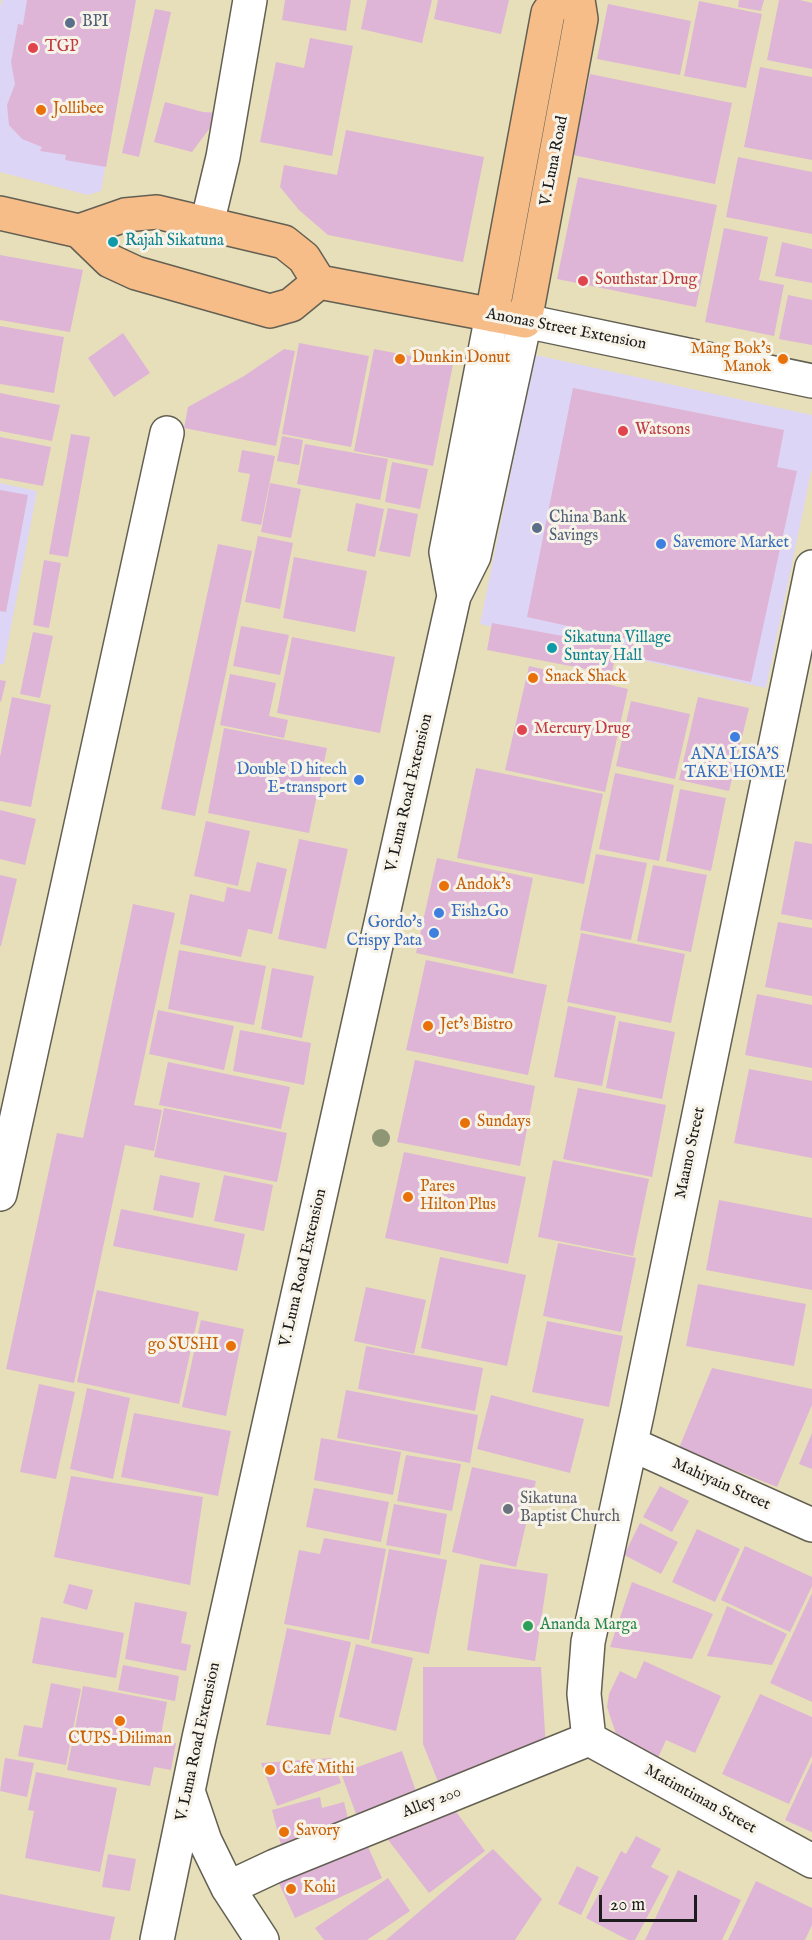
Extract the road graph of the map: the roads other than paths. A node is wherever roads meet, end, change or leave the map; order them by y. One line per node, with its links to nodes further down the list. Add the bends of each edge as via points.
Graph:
1 (250, 0): 5 (street, via 223,157)
2 (557, 0): 8 (main road, V. Luna Road, via 548,13)
3 (578, 0): 9 (main road, V. Luna Road, via 581,19)
4 (0, 213): 6 (main road)
5 (207, 224): 6 (main road, via 157,212 125,215); 7 (main road, via 284,242 304,258)
6 (79, 231): 7 (main road, via 110,261 136,273 270,311 291,306)
7 (319, 282): 8 (main road, Anonas Street Extension)
8 (492, 315): 9 (main road, Anonas Street Extension); 13 (street, V. Luna Road Extension, via 446,552)
9 (525, 321): 10 (street, Anonas Street Extension); 13 (street, V. Luna Road Extension, via 474,556)
10 (812, 381)
11 (167, 432): 14 (street)
12 (812, 567): 15 (street, Maamo Street)
13 (454, 596): 18 (street, V. Luna Road Extension)
14 (0, 1194)
15 (631, 1444): 16 (street, Mahiyain Street); 17 (street, Maamo Street, via 588,1642 584,1694)
16 (812, 1525)
17 (589, 1739): 19 (street, Matimtiman Street); 20 (street, Alley 200)
18 (188, 1791): 20 (street, via 205,1841); 21 (street, V. Luna Road Extension)
19 (812, 1861)
20 (228, 1888): 22 (street)
21 (157, 1940)
22 (262, 1940)

